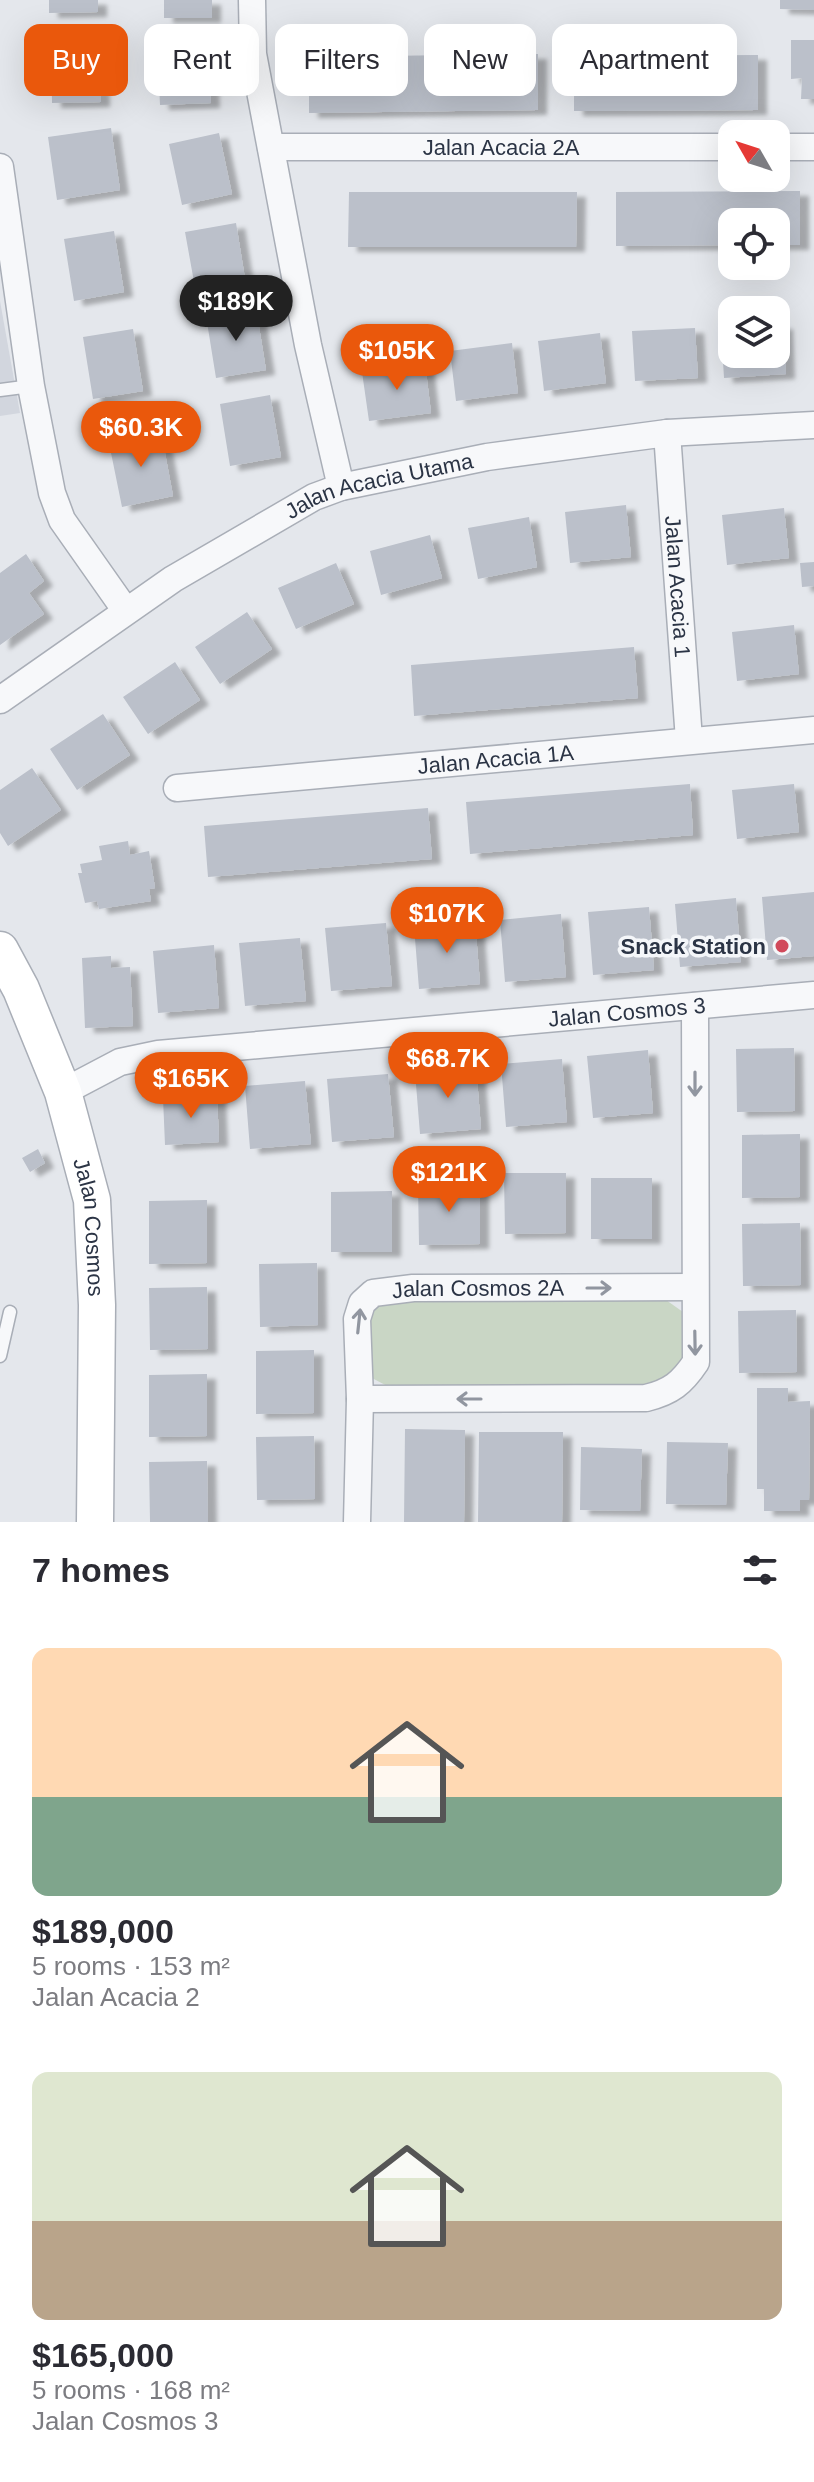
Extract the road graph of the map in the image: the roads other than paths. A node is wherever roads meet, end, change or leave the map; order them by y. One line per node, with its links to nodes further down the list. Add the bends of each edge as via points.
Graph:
1 (252, 0): 2 (street, via 253,54)
2 (271, 147): 3 (street, Jalan Acacia 2A); 12 (street)
3 (718, 147)
4 (790, 147): 5 (street)
5 (814, 147)
6 (0, 167): 7 (street)
7 (4, 235): 8 (street)
8 (31, 386): 9 (lane); 13 (street, via 62,520)
9 (0, 390)
10 (814, 425): 11 (street, Jalan Acacia Utama)
11 (667, 433): 12 (street, Jalan Acacia Utama, via 487,457); 16 (street, Jalan Acacia 1)
12 (341, 487): 13 (street, Jalan Acacia Utama)
13 (126, 611): 14 (street, Jalan Acacia Utama)
14 (0, 700)
15 (814, 730): 16 (street, Jalan Acacia 1A)
16 (689, 740): 17 (street, Jalan Acacia 1A)
17 (177, 788)
18 (0, 950): 21 (street, Jalan Cosmos)
19 (814, 995): 20 (street, Jalan Cosmos 3)
20 (695, 1006): 21 (street, Jalan Cosmos 3, via 158,1054 120,1062); 22 (street, one-way to 22)
21 (63, 1092): 26 (street, Jalan Cosmos, via 95,1229)
22 (694, 1287): 25 (street, one-way to 25, via 696,1362 667,1393 646,1398); 25 (street, Jalan Cosmos 2A, one-way to 22, via 357,1319 362,1303 373,1293 413,1288)
23 (10, 1312): 24 (lane)
24 (0, 1356)
25 (360, 1399): 27 (street, Jalan Cosmos 2A)
26 (95, 1522)
27 (357, 1522)

